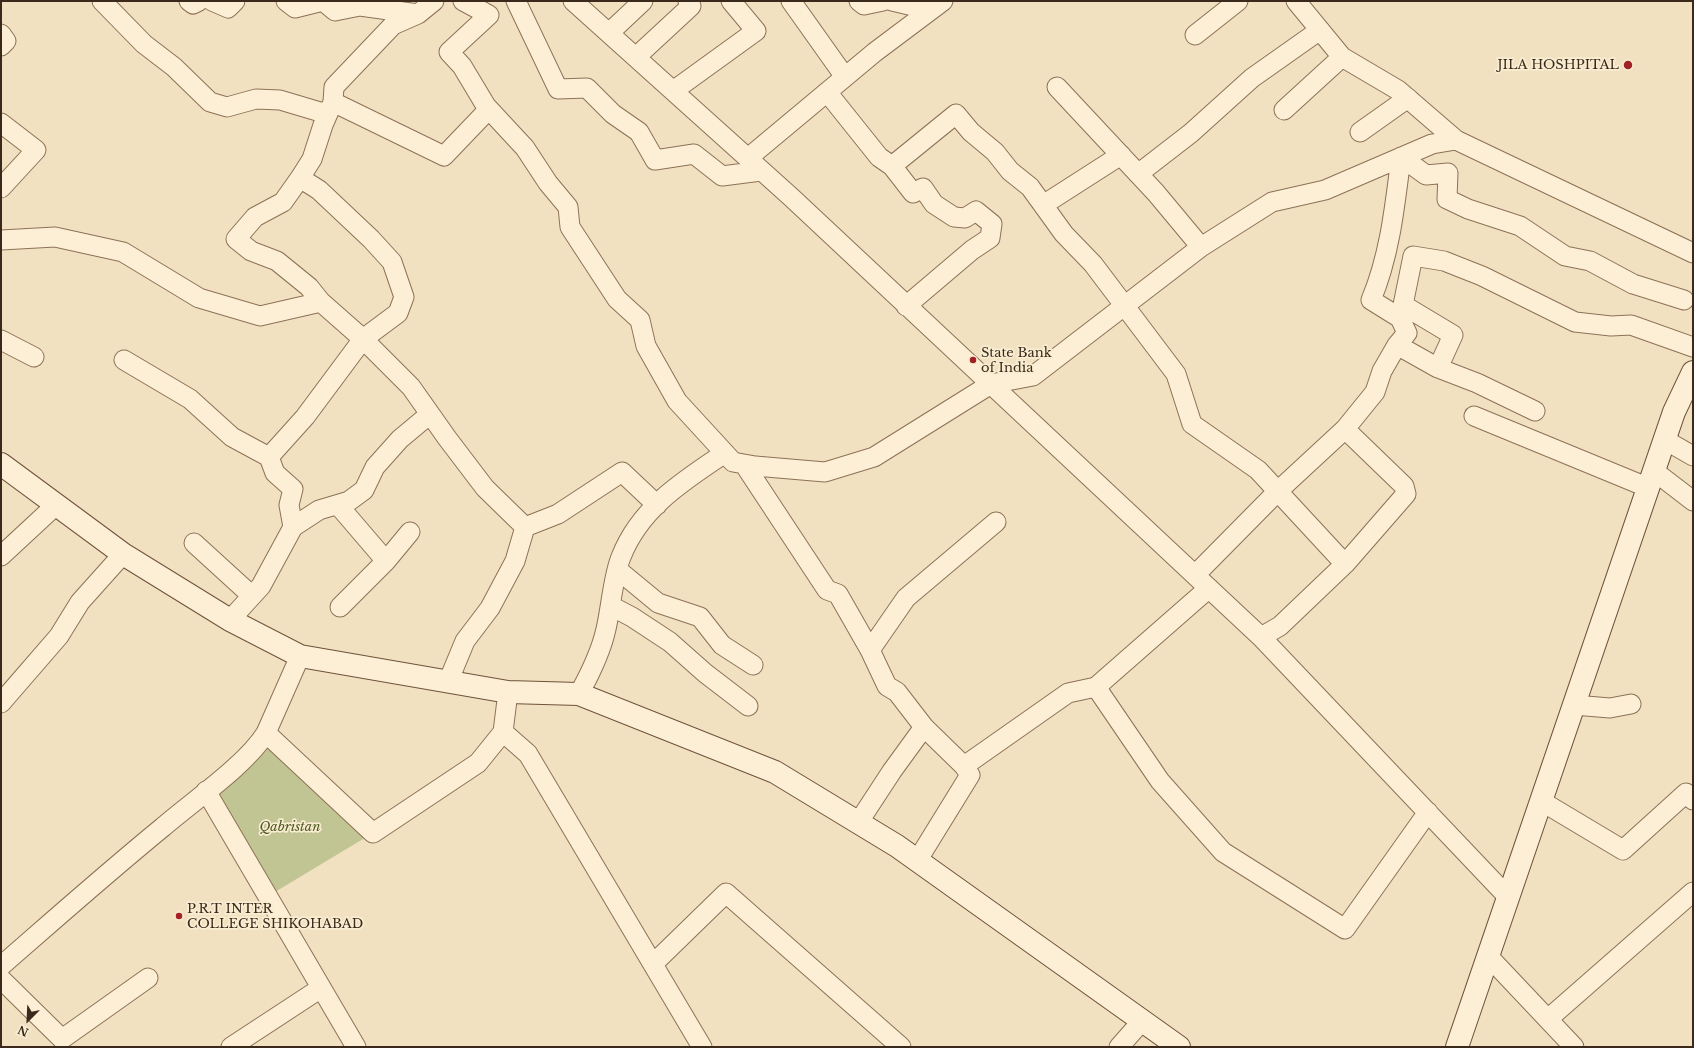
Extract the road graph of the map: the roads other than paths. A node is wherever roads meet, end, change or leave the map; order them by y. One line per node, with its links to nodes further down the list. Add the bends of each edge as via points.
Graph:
1 (102, 1): 34 (street, via 144,44 174,67 210,102 227,107 256,99 280,100)
2 (189, 1): 3 (street, via 193,4)
3 (199, 1)
4 (212, 1): 5 (street, via 228,8)
5 (235, 1)
6 (286, 1): 21 (street, via 295,8 324,1 335,11 360,6)
7 (434, 1): 21 (street)
8 (463, 1): 35 (street, via 489,15 449,52 462,66)
9 (516, 1): 42 (street, via 558,89 588,88 612,114 639,132 655,160 694,154 722,176)
10 (573, 1): 23 (street)
11 (643, 1): 23 (street)
12 (731, 1): 31 (street, via 756,31)
13 (791, 1): 29 (street)
14 (859, 1): 15 (street, via 864,5)
15 (883, 1)
16 (892, 1): 20 (street)
17 (1238, 1): 25 (street)
18 (1296, 1): 22 (street)
19 (692, 2): 27 (street)
20 (936, 6): 29 (street)
21 (418, 14): 34 (street, via 393,26 370,48 334,87)
22 (1320, 30): 28 (street); 44 (street, via 1252,78 1191,134)
23 (609, 33): 27 (street)
24 (1, 34): 26 (street, via 6,41)
25 (1195, 35)
26 (1, 46)
27 (636, 57): 31 (street)
28 (1342, 57): 33 (street); 36 (street)
29 (845, 77): 32 (street)
30 (1057, 87): 40 (street)
31 (673, 91): 42 (street)
32 (827, 92): 42 (street); 43 (street, via 879,158)
33 (1408, 98): 38 (street); 39 (street)
34 (330, 108): 35 (street, via 444,156); 45 (street, via 312,159)
35 (489, 109): 69 (street, via 525,148 548,183 568,207 570,227 617,299 640,320 646,346 677,401)
36 (1284, 110)
37 (1, 123): 46 (street, via 36,150)
38 (1360, 132)
39 (1456, 140): 41 (street, via 1432,144); 50 (street)
40 (1121, 155): 44 (street); 47 (street)
41 (1401, 157): 49 (street, via 1325,190 1272,202); 51 (street, via 1426,174 1448,173 1448,199 1468,209 1520,226 1565,256 1590,261 1633,284); 57 (street, via 1394,213 1378,283 1371,300 1400,318 1407,333)
42 (754, 165): 54 (street)
43 (892, 166): 47 (street, via 956,114 971,132 995,152 1010,171 1030,187); 54 (street, via 913,194 923,188 934,204 954,216 965,218 976,211 992,224 990,238)
44 (1138, 174): 49 (street)
45 (300, 178): 52 (street, via 283,202 255,217 236,239 252,251 277,261 309,287); 55 (street, via 319,190 392,262 404,297 398,312)
46 (1, 188)
47 (1043, 205): 53 (street, via 1064,234 1093,264)
48 (1, 240): 52 (street, via 55,237 123,252 199,298 260,316)
49 (1201, 247): 53 (street)
50 (1693, 253)
51 (1684, 300)
52 (321, 302): 55 (street)
53 (1125, 305): 63 (street, via 1033,376); 75 (street, via 1176,374 1192,424 1258,470)
54 (906, 306): 63 (street)
55 (363, 339): 65 (street, via 411,387); 71 (street, via 305,417)
56 (1, 340): 59 (street)
57 (1397, 345): 61 (street); 67 (street, via 1382,371 1375,392)
58 (1693, 347): 61 (street, via 1632,325 1610,326 1575,322 1482,276 1444,261 1413,256 1403,305 1453,335)
59 (34, 357)
60 (124, 360): 71 (street, via 190,399 232,437)
61 (1438, 368): 64 (street, via 1477,382)
62 (1693, 372): 68 (main road, via 1674,412)
63 (991, 384): 73 (street, via 874,457 826,472); 90 (street)
64 (1535, 411)
65 (430, 414): 78 (street, via 400,439 375,467 364,490 349,501); 82 (street, via 485,488)
66 (1474, 416): 74 (street)
67 (1345, 429): 75 (street); 88 (street, via 1404,486 1406,494)
68 (1665, 440): 70 (street); 74 (main road)
69 (725, 453): 73 (street, via 734,462); 79 (street, via 673,488)
70 (1693, 456)
71 (269, 457): 81 (street, via 275,473 293,489 288,505)
72 (1, 464): 77 (main road)
73 (744, 464): 97 (street, via 827,590 838,594)
74 (1652, 479): 76 (street); 106 (main road)
75 (1278, 492): 88 (street); 90 (street)
76 (1693, 501)
77 (56, 505): 85 (main road); 86 (street)
78 (338, 505): 81 (street, via 319,510); 87 (street)
79 (657, 505): 82 (street, via 622,472 558,514); 89 (street, via 642,520 620,558)
80 (996, 522): 97 (street, via 906,598)
81 (293, 527): 92 (street, via 261,586)
82 (525, 527): 100 (street, via 515,561 490,608 465,641)
83 (410, 532): 87 (street)
84 (194, 543): 92 (street)
85 (123, 554): 95 (main road); 104 (street, via 80,602 59,636)
86 (1, 556)
87 (386, 561): 94 (street)
88 (1345, 564): 96 (street, via 1280,626)
89 (618, 570): 93 (street); 99 (street, via 658,603 700,617 722,645)
90 (1195, 575): 91 (street)
91 (1209, 588): 96 (street); 101 (street)
92 (251, 595): 95 (street)
93 (610, 606): 103 (street, via 606,631 593,668); 107 (street, via 670,642)
94 (340, 607)
95 (230, 620): 98 (main road)
96 (1261, 637): 115 (street)
97 (870, 650): 108 (street, via 887,686 897,692)
98 (300, 656): 100 (main road); 110 (street)
99 (753, 665)
100 (448, 682): 102 (main road)
101 (1096, 688): 111 (street, via 1068,693); 115 (street, via 1160,781 1222,852 1345,929)
102 (508, 692): 103 (main road); 109 (street)
103 (579, 694): 116 (main road, via 775,772)
104 (1, 702)
105 (1631, 704): 106 (street, via 1610,708)
106 (1574, 705): 114 (main road)
107 (748, 706)
108 (924, 727): 111 (street); 116 (street)
109 (503, 732): 110 (street, via 478,763 373,833); 121 (street, via 528,754)
110 (266, 733): 112 (street, via 244,758)
111 (964, 766): 117 (street, via 970,775)
112 (206, 791): 122 (street); 125 (street)
113 (1693, 800): 114 (street, via 1686,793 1623,850)
114 (1541, 801): 119 (main road)
115 (1428, 812): 119 (street)
116 (858, 823): 117 (main road)
117 (917, 861): 127 (main road)
118 (1693, 892): 126 (street)
119 (1508, 897): 120 (main road)
120 (1488, 956): 126 (street); 134 (main road)
121 (652, 964): 130 (street); 131 (street, via 726,894)
122 (1, 966)
123 (148, 978): 124 (street, via 62,1039)
124 (1, 979)
125 (321, 988): 128 (street); 129 (street)
126 (1548, 1019): 135 (street)
127 (1142, 1021): 132 (street); 133 (main road)
128 (232, 1047)
129 (356, 1047)
130 (702, 1047)
131 (901, 1047)
132 (1119, 1047)
133 (1178, 1047)
134 (1457, 1047)
135 (1574, 1047)

